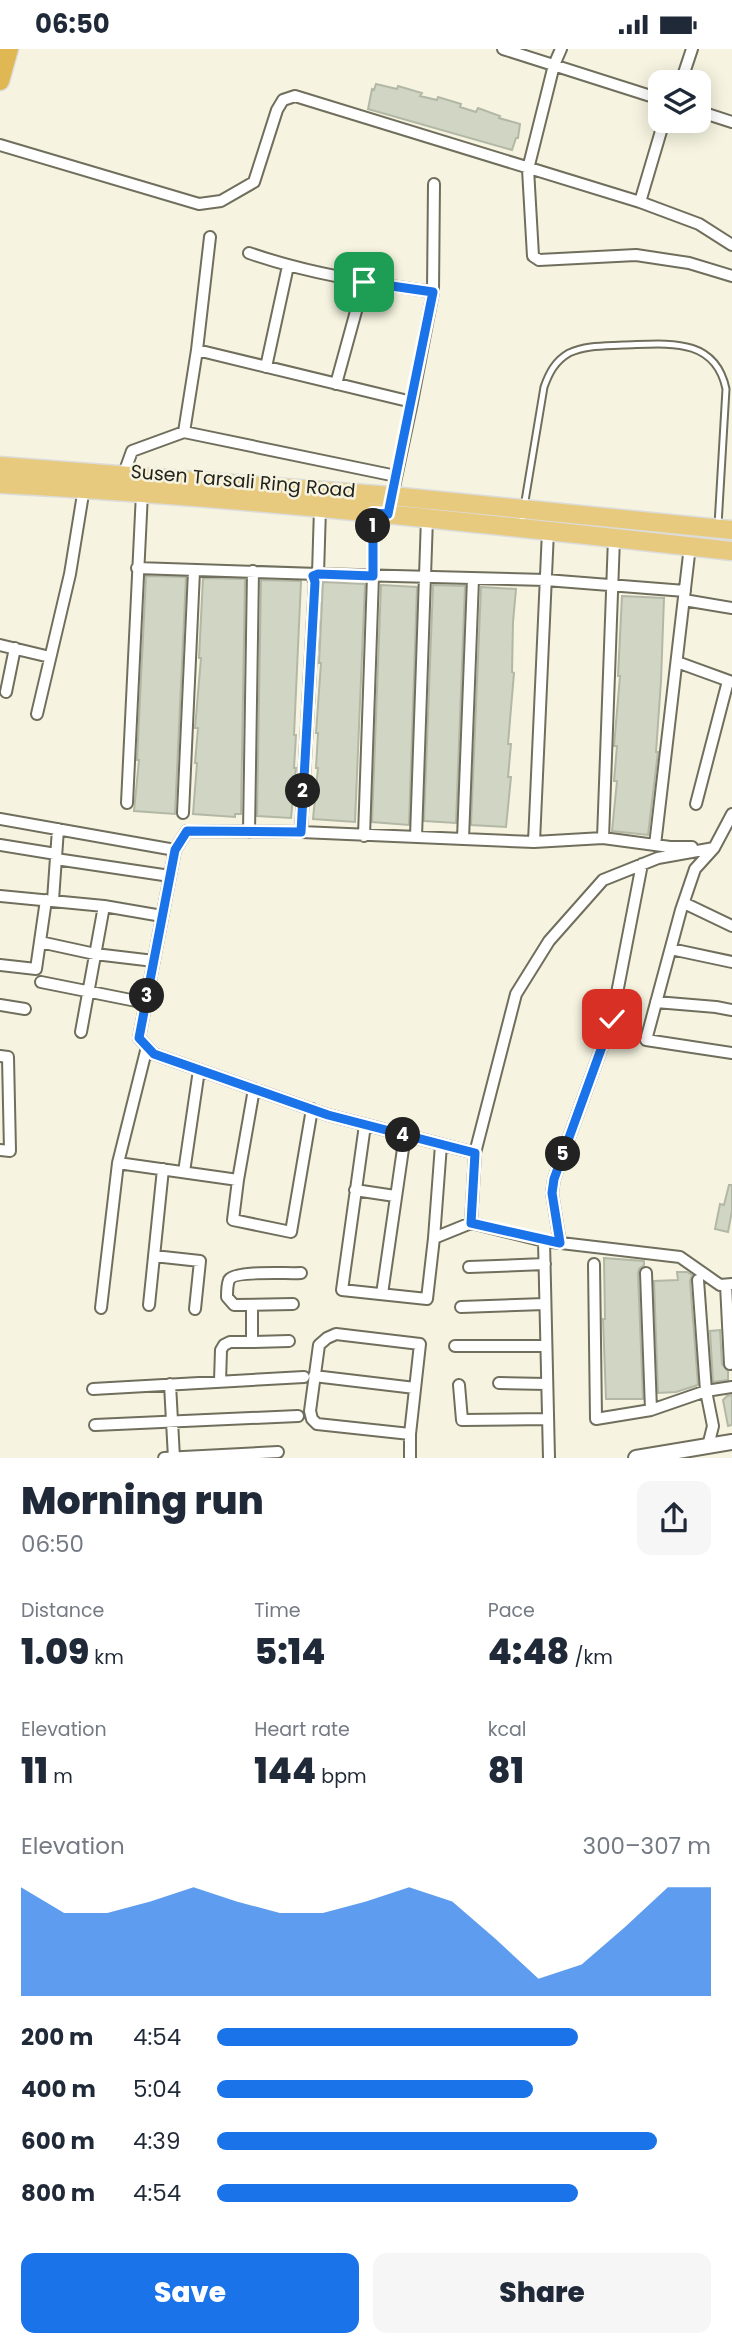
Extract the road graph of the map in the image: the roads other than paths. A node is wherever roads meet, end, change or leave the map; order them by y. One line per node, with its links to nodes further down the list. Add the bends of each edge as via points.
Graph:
1 (9, 49): 7 (highway)
2 (503, 49): 5 (street)
3 (561, 49): 5 (street)
4 (692, 49): 6 (street)
5 (554, 65): 8 (street); 13 (street)
6 (685, 70)
7 (0, 81)
8 (648, 95)
9 (711, 115): 10 (street)
10 (732, 122)
11 (660, 133): 15 (street)
12 (0, 145): 13 (street, via 199,204 221,201 254,182 277,110 283,100 295,96)
13 (528, 169): 15 (street); 20 (street, via 532,253 536,258 636,255 689,263)
14 (434, 184): 22 (street)
15 (640, 202): 17 (street, via 699,224)
16 (210, 237): 23 (street)
17 (732, 245)
18 (249, 253): 19 (street)
19 (288, 266): 21 (street); 24 (street)
20 (732, 276)
21 (364, 282): 22 (street); 25 (street)
22 (433, 292): 26 (street)
23 (197, 350): 24 (street); 27 (street)
24 (267, 367): 25 (street)
25 (336, 384): 26 (street)
26 (412, 402): 30 (street)
27 (184, 432): 29 (street, via 132,451); 30 (street)
28 (0, 466): 29 (main road, Susen Tarsali Ring Road)
29 (123, 476): 34 (main road, Susen Tarsali Ring Road)
30 (397, 476): 34 (street)
31 (0, 484): 32 (main road, Susen Tarsali Ring Road)
32 (84, 488): 33 (main road, Susen Tarsali Ring Road); 58 (street)
33 (142, 493): 35 (main road, Susen Tarsali Ring Road); 45 (street)
34 (392, 496): 36 (main road, Susen Tarsali Ring Road); 37 (street)
35 (320, 508): 37 (main road, Susen Tarsali Ring Road); 48 (street)
36 (523, 509): 39 (lane); 40 (main road, Susen Tarsali Ring Road); 40 (lane, via 544,387 557,363 583,348 674,344 702,352 722,373 726,389)
37 (381, 514): 38 (main road, Susen Tarsali Ring Road); 49 (street)
38 (427, 518): 39 (main road, Susen Tarsali Ring Road); 50 (street)
39 (520, 528): 41 (main road, Susen Tarsali Ring Road)
40 (725, 529)
41 (548, 531): 42 (main road, Susen Tarsali Ring Road); 52 (street)
42 (614, 538): 43 (main road, Susen Tarsali Ring Road); 53 (street)
43 (690, 546): 44 (main road, Susen Tarsali Ring Road); 54 (street)
44 (732, 551)
45 (137, 568): 46 (street); 63 (street)
46 (194, 571): 47 (street); 65 (street)
47 (253, 571): 48 (street); 69 (street)
48 (318, 574): 49 (street); 70 (street, via 313,576)
49 (373, 576): 50 (street); 71 (street)
50 (426, 577): 51 (street); 72 (street)
51 (473, 579): 52 (street); 74 (street)
52 (546, 580): 53 (street); 75 (street)
53 (613, 586): 54 (street); 73 (street)
54 (684, 596): 55 (street); 59 (street)
55 (732, 608)
56 (0, 645): 57 (street)
57 (15, 648): 58 (street); 61 (street)
58 (50, 657): 62 (street)
59 (677, 662): 60 (street); 77 (street)
60 (730, 682): 64 (street)
61 (6, 692)
62 (37, 714)
63 (127, 803)
64 (696, 804)
65 (183, 813)
66 (732, 814): 78 (street)
67 (0, 819): 68 (street)
68 (58, 829): 79 (street); 80 (street)
69 (249, 832): 70 (street); 79 (street, via 187,831)
70 (301, 832): 71 (street)
71 (364, 836): 72 (street)
72 (416, 837): 74 (street)
73 (603, 838): 75 (street); 77 (street)
74 (463, 839): 75 (street)
75 (534, 842)
76 (0, 845): 80 (street)
77 (655, 845): 78 (street)
78 (714, 848): 81 (street); 85 (street, via 695,869)
79 (175, 850): 82 (street)
80 (56, 856): 82 (street); 84 (street)
81 (642, 864): 113 (street, via 603,880 549,941 516,994); 123 (street, via 612,1019 554,1179)
82 (170, 876): 87 (street)
83 (0, 896): 84 (street)
84 (49, 900): 86 (street); 89 (street)
85 (684, 903): 88 (street); 90 (street)
86 (104, 906): 87 (street); 91 (street)
87 (162, 916): 92 (street)
88 (732, 926)
89 (40, 942): 91 (street); 94 (street, via 36,969)
90 (671, 949): 93 (street); 97 (street)
91 (96, 954): 92 (street); 96 (street)
92 (154, 961): 98 (street)
93 (732, 962)
94 (0, 965)
95 (41, 982): 96 (street)
96 (88, 993): 98 (street); 102 (street)
97 (656, 1002): 101 (street); 104 (street, via 646,1040)
98 (146, 1003): 103 (street, via 139,1038)
99 (0, 1005): 100 (street)
100 (25, 1009)
101 (732, 1010)
102 (81, 1033)
103 (147, 1047): 106 (street, via 154,1054); 114 (street)
104 (732, 1053)
105 (0, 1056): 112 (street, via 9,1057 10,1151)
106 (199, 1070): 107 (street); 116 (street)
107 (254, 1089): 108 (street); 117 (street)
108 (312, 1109): 109 (street); 117 (street, via 291,1232 233,1220)
109 (365, 1125): 110 (street); 118 (street)
110 (405, 1135): 111 (street); 119 (street)
111 (442, 1145): 113 (street); 121 (street)
112 (0, 1150)
113 (475, 1153): 120 (street)
114 (118, 1163): 115 (street); 138 (street)
115 (163, 1169): 116 (street); 124 (street)
116 (184, 1172): 117 (street)
117 (238, 1180)
118 (355, 1190): 119 (street); 132 (street, via 342,1290)
119 (396, 1196): 132 (street)
120 (471, 1223): 121 (street); 122 (street)
121 (434, 1238): 132 (street, via 427,1299)
122 (544, 1241): 123 (street); 125 (street)
123 (560, 1243): 131 (street, via 680,1257 720,1285)
124 (154, 1256): 135 (street); 139 (street, via 200,1261)
125 (545, 1264): 127 (street); 134 (street)
126 (594, 1264): 155 (street, via 596,1419)
127 (469, 1267)
128 (301, 1273): 136 (street, via 232,1277 229,1302)
129 (646, 1273): 155 (street)
130 (698, 1280): 154 (street)
131 (729, 1284): 144 (street)
132 (382, 1294)
133 (293, 1304): 136 (street)
134 (545, 1304): 137 (street); 143 (street)
135 (149, 1305)
136 (252, 1305): 141 (street)
137 (461, 1307)
138 (101, 1308)
139 (195, 1310)
140 (289, 1341): 141 (street)
141 (252, 1342): 146 (street, via 224,1345)
142 (455, 1346): 143 (street)
143 (546, 1346): 149 (street)
144 (732, 1363)
145 (309, 1376): 146 (street); 152 (street); 152 (street, via 319,1345 336,1334 420,1343); 160 (street, via 310,1411 317,1424)
146 (220, 1381): 148 (street)
147 (499, 1383): 149 (street)
148 (170, 1384): 153 (street); 158 (street)
149 (547, 1384): 157 (street)
150 (459, 1385): 157 (street, via 463,1420)
151 (732, 1387): 154 (street)
152 (415, 1388): 160 (street)
153 (93, 1389)
154 (706, 1391): 155 (street); 162 (street, via 713,1426)
155 (651, 1410)
156 (298, 1416): 158 (street)
157 (548, 1419): 167 (street)
158 (173, 1421): 159 (street); 165 (street)
159 (95, 1425)
160 (410, 1434): 166 (street)
161 (732, 1442): 162 (street)
162 (708, 1446): 168 (street)
163 (278, 1452): 165 (street)
164 (164, 1458): 165 (street)
165 (174, 1458)
166 (410, 1458)
167 (549, 1458)
168 (636, 1458)

